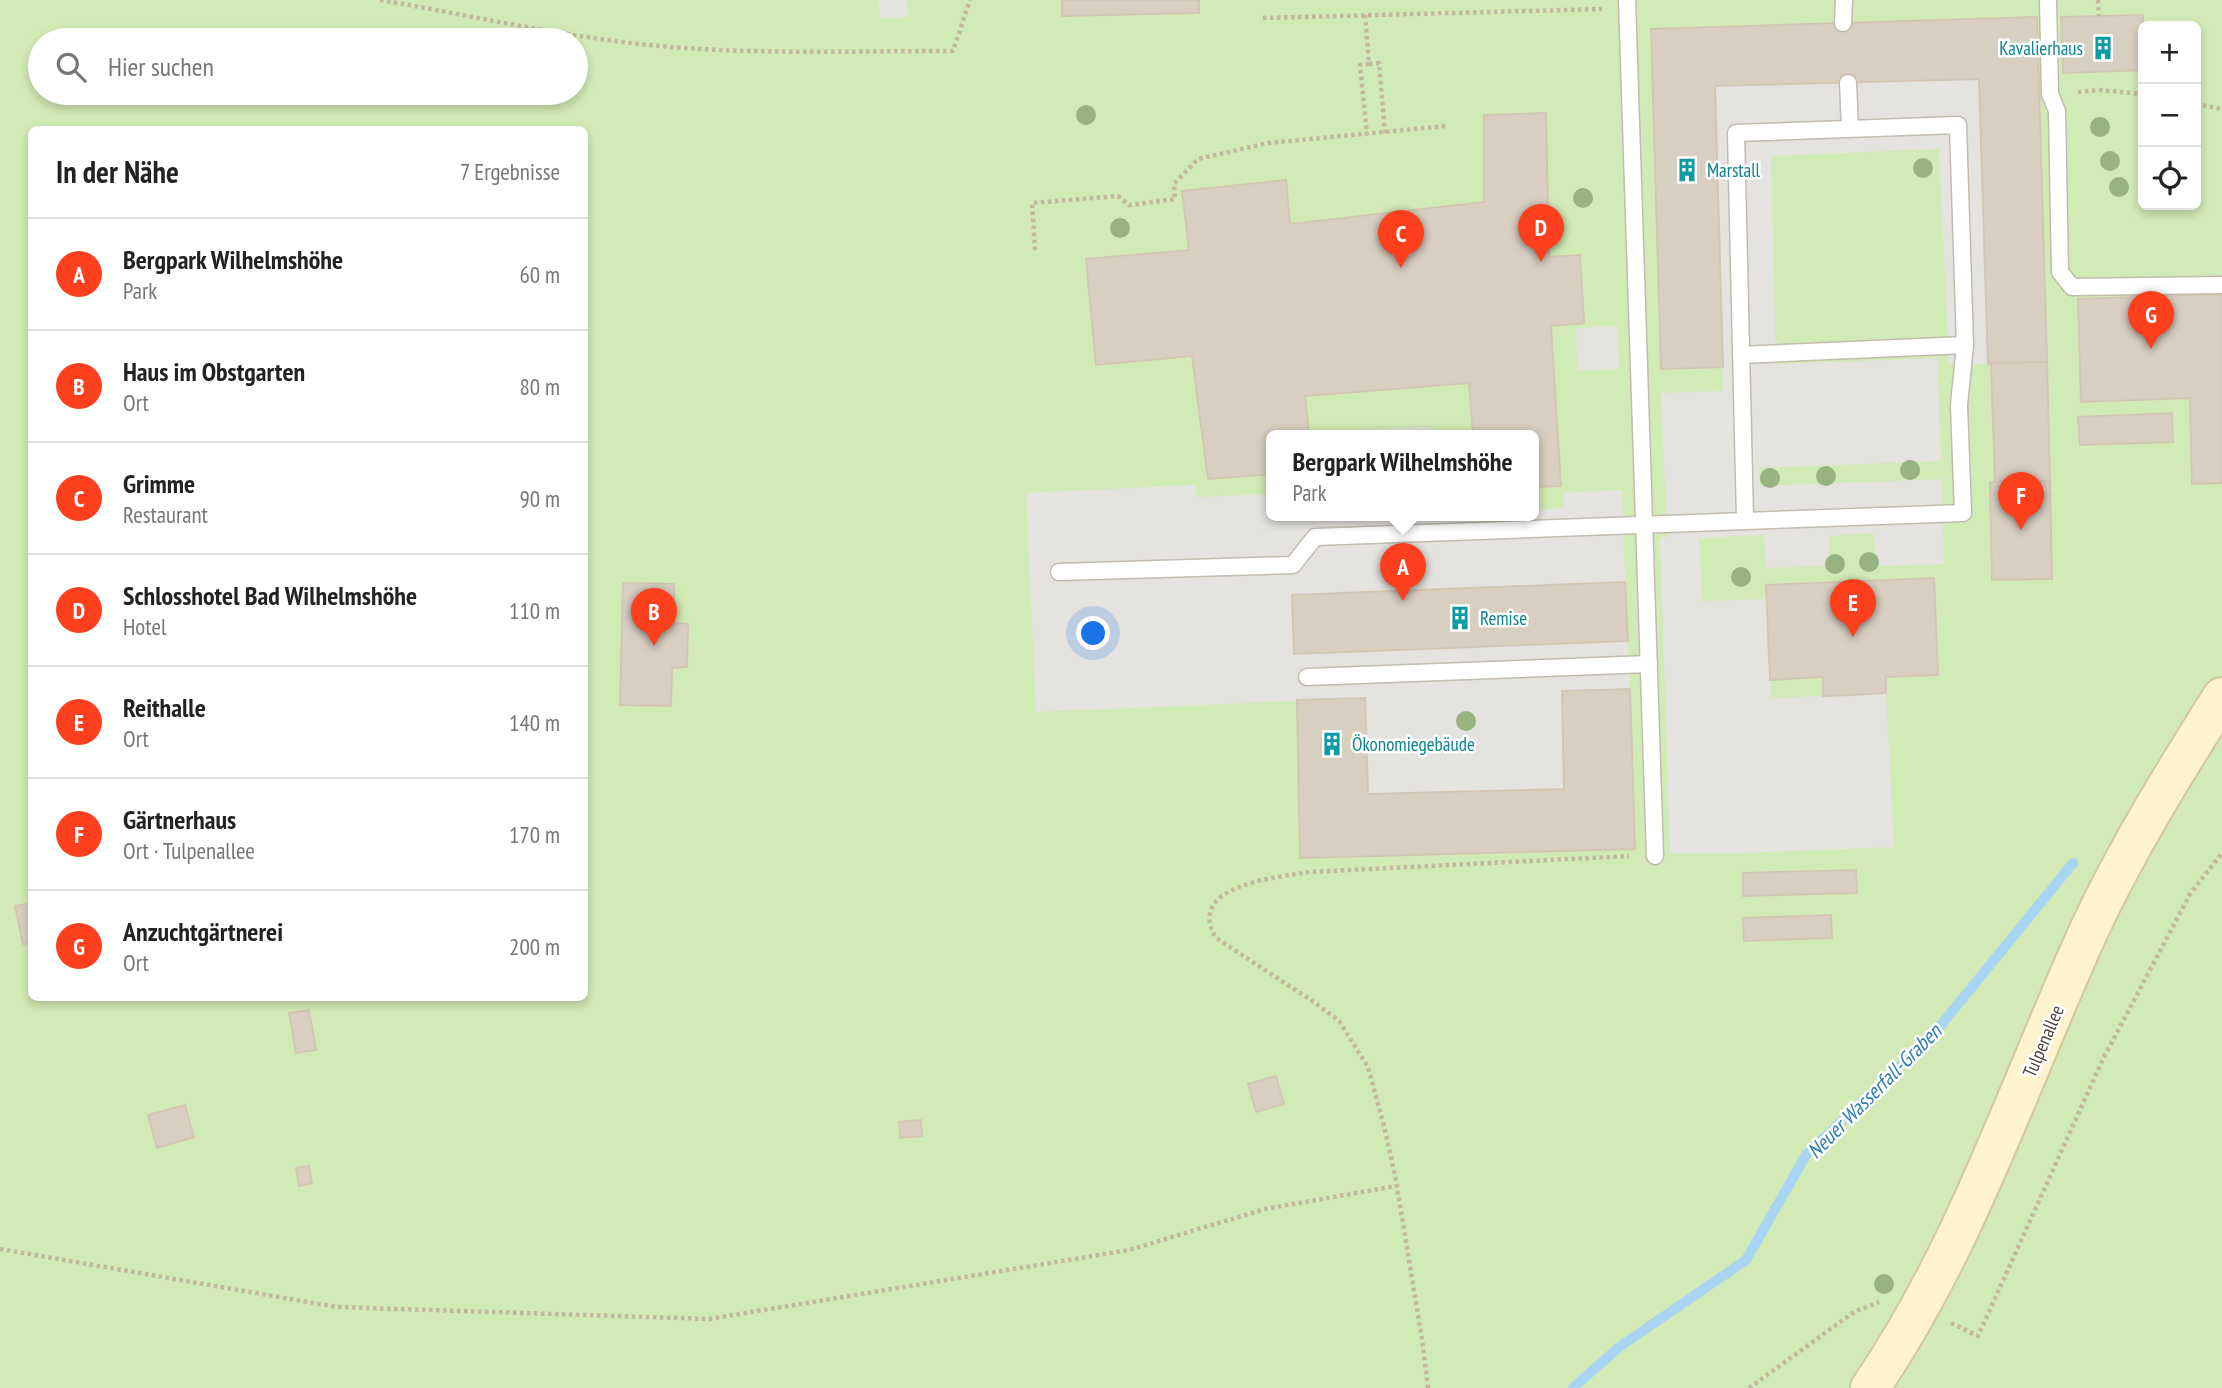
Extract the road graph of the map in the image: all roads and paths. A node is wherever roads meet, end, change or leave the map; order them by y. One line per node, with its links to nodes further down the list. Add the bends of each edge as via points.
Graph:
1 (380, 0): 11 (path)
2 (970, 0): 12 (path, via 953,51 755,51 648,45)
3 (1844, 0): 10 (lane)
4 (2048, 0): 15 (lane)
5 (2098, 0): 8 (path)
6 (1628, 4): 7 (path); 28 (lane)
7 (1365, 15): 9 (path); 13 (path)
8 (2099, 16)
9 (1263, 18)
10 (1843, 23)
11 (547, 28)
12 (588, 35)
13 (1369, 64): 21 (path, via 1379,63); 22 (path, via 1360,65)
14 (1848, 83): 20 (lane)
15 (2050, 94): 16 (path, via 2099,90); 24 (lane, via 2057,111 2060,272 2072,288)
16 (2138, 94)
17 (2201, 105): 18 (path)
18 (2222, 109)
19 (1446, 126): 21 (path)
20 (1850, 128): 25 (lane, via 1958,125); 26 (lane, via 1736,133)
21 (1385, 132): 22 (path)
22 (1367, 134): 23 (path, via 1268,143 1198,159 1174,184 1175,199 1129,205 1118,196 1032,203)
23 (1035, 250)
24 (2222, 285)
25 (1965, 345): 26 (lane); 27 (lane, via 1959,405 1963,513)
26 (1741, 355): 27 (lane)
27 (1745, 520): 28 (lane)
28 (1644, 522): 29 (lane, via 1315,537 1293,565); 30 (lane)
29 (1059, 572)
30 (1649, 664): 31 (lane); 34 (lane)
31 (1307, 677)
32 (2222, 697): 37 (main road, Tulpenallee, via 2126,855 2090,929 2003,1138)
33 (2222, 853): 37 (path, via 2190,894 2102,1059 1978,1336)
34 (1654, 856): 35 (path, via 1310,872 1266,880 1217,898 1209,916 1216,938 1314,1002 1348,1031 1373,1081)
35 (1396, 1186): 36 (path, via 1265,1209 1129,1250 709,1319 337,1307); 38 (path)
36 (0, 1249)
37 (1920, 1308): 39 (path, via 1893,1296 1854,1312); 40 (main road, Tulpenallee)
38 (1428, 1388)
39 (1749, 1388)
40 (1870, 1388)

